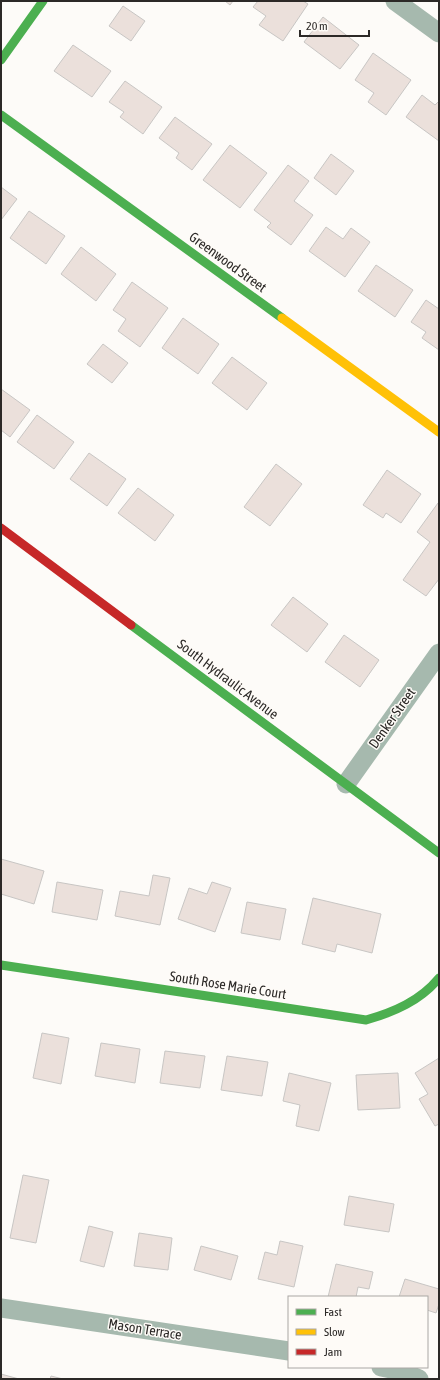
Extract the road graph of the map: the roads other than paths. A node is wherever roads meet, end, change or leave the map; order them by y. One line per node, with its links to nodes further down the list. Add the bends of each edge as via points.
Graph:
1 (43, 1): 4 (street)
2 (395, 1): 3 (street)
3 (439, 33)
4 (1, 60)
5 (1, 115): 6 (street, Greenwood Street)
6 (439, 432)
7 (1, 528): 9 (street, South Hydraulic Avenue)
8 (439, 653): 9 (street, Denker Street)
9 (346, 784): 10 (street, South Hydraulic Avenue)
10 (439, 853)
11 (1, 966): 12 (street, South Rose Marie Court, via 366,1020 395,1012 417,1000)
12 (439, 978)
13 (1, 1308): 14 (street, Mason Terrace)
14 (288, 1351)
15 (386, 1368): 16 (street)
16 (419, 1379)

